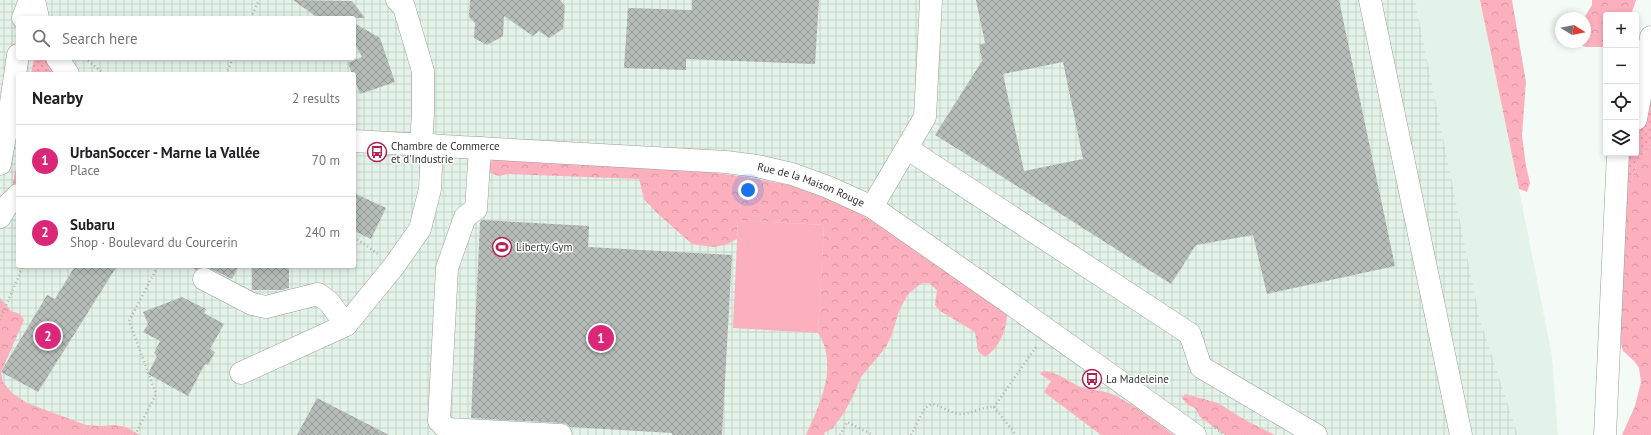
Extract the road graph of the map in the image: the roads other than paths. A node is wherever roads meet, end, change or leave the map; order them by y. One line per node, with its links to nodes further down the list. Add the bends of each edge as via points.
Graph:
1 (397, 0): 13 (street, via 404,7 424,71)
2 (931, 0): 15 (street, via 925,117)
3 (1370, 0): 27 (street)
4 (1651, 37): 10 (street)
5 (18, 60): 7 (street)
6 (58, 60): 8 (street)
7 (17, 72)
8 (67, 72)
9 (16, 93): 11 (street)
10 (1639, 103)
11 (15, 112): 17 (street)
12 (356, 141): 13 (street, Rue de la Maison Rouge)
13 (426, 145): 14 (street, Rue de la Maison Rouge); 22 (street, via 430,189 420,229)
14 (480, 148): 19 (street, Rue de la Maison Rouge, via 718,161 757,166 792,174); 24 (street, via 476,209 465,217 447,268 439,421 447,429)
15 (908, 149): 19 (street); 26 (street, via 1190,334 1201,367)
16 (1618, 156): 28 (street)
17 (0, 164)
18 (16, 197): 20 (street)
19 (872, 207): 25 (street, Rue de la Maison Rouge)
20 (0, 217)
21 (204, 279): 22 (street, via 252,304 266,307 318,294 329,302)
22 (346, 325): 23 (street)
23 (241, 373)
24 (560, 435)
25 (1195, 435)
26 (1316, 435)
27 (1461, 435)
28 (1605, 435)

